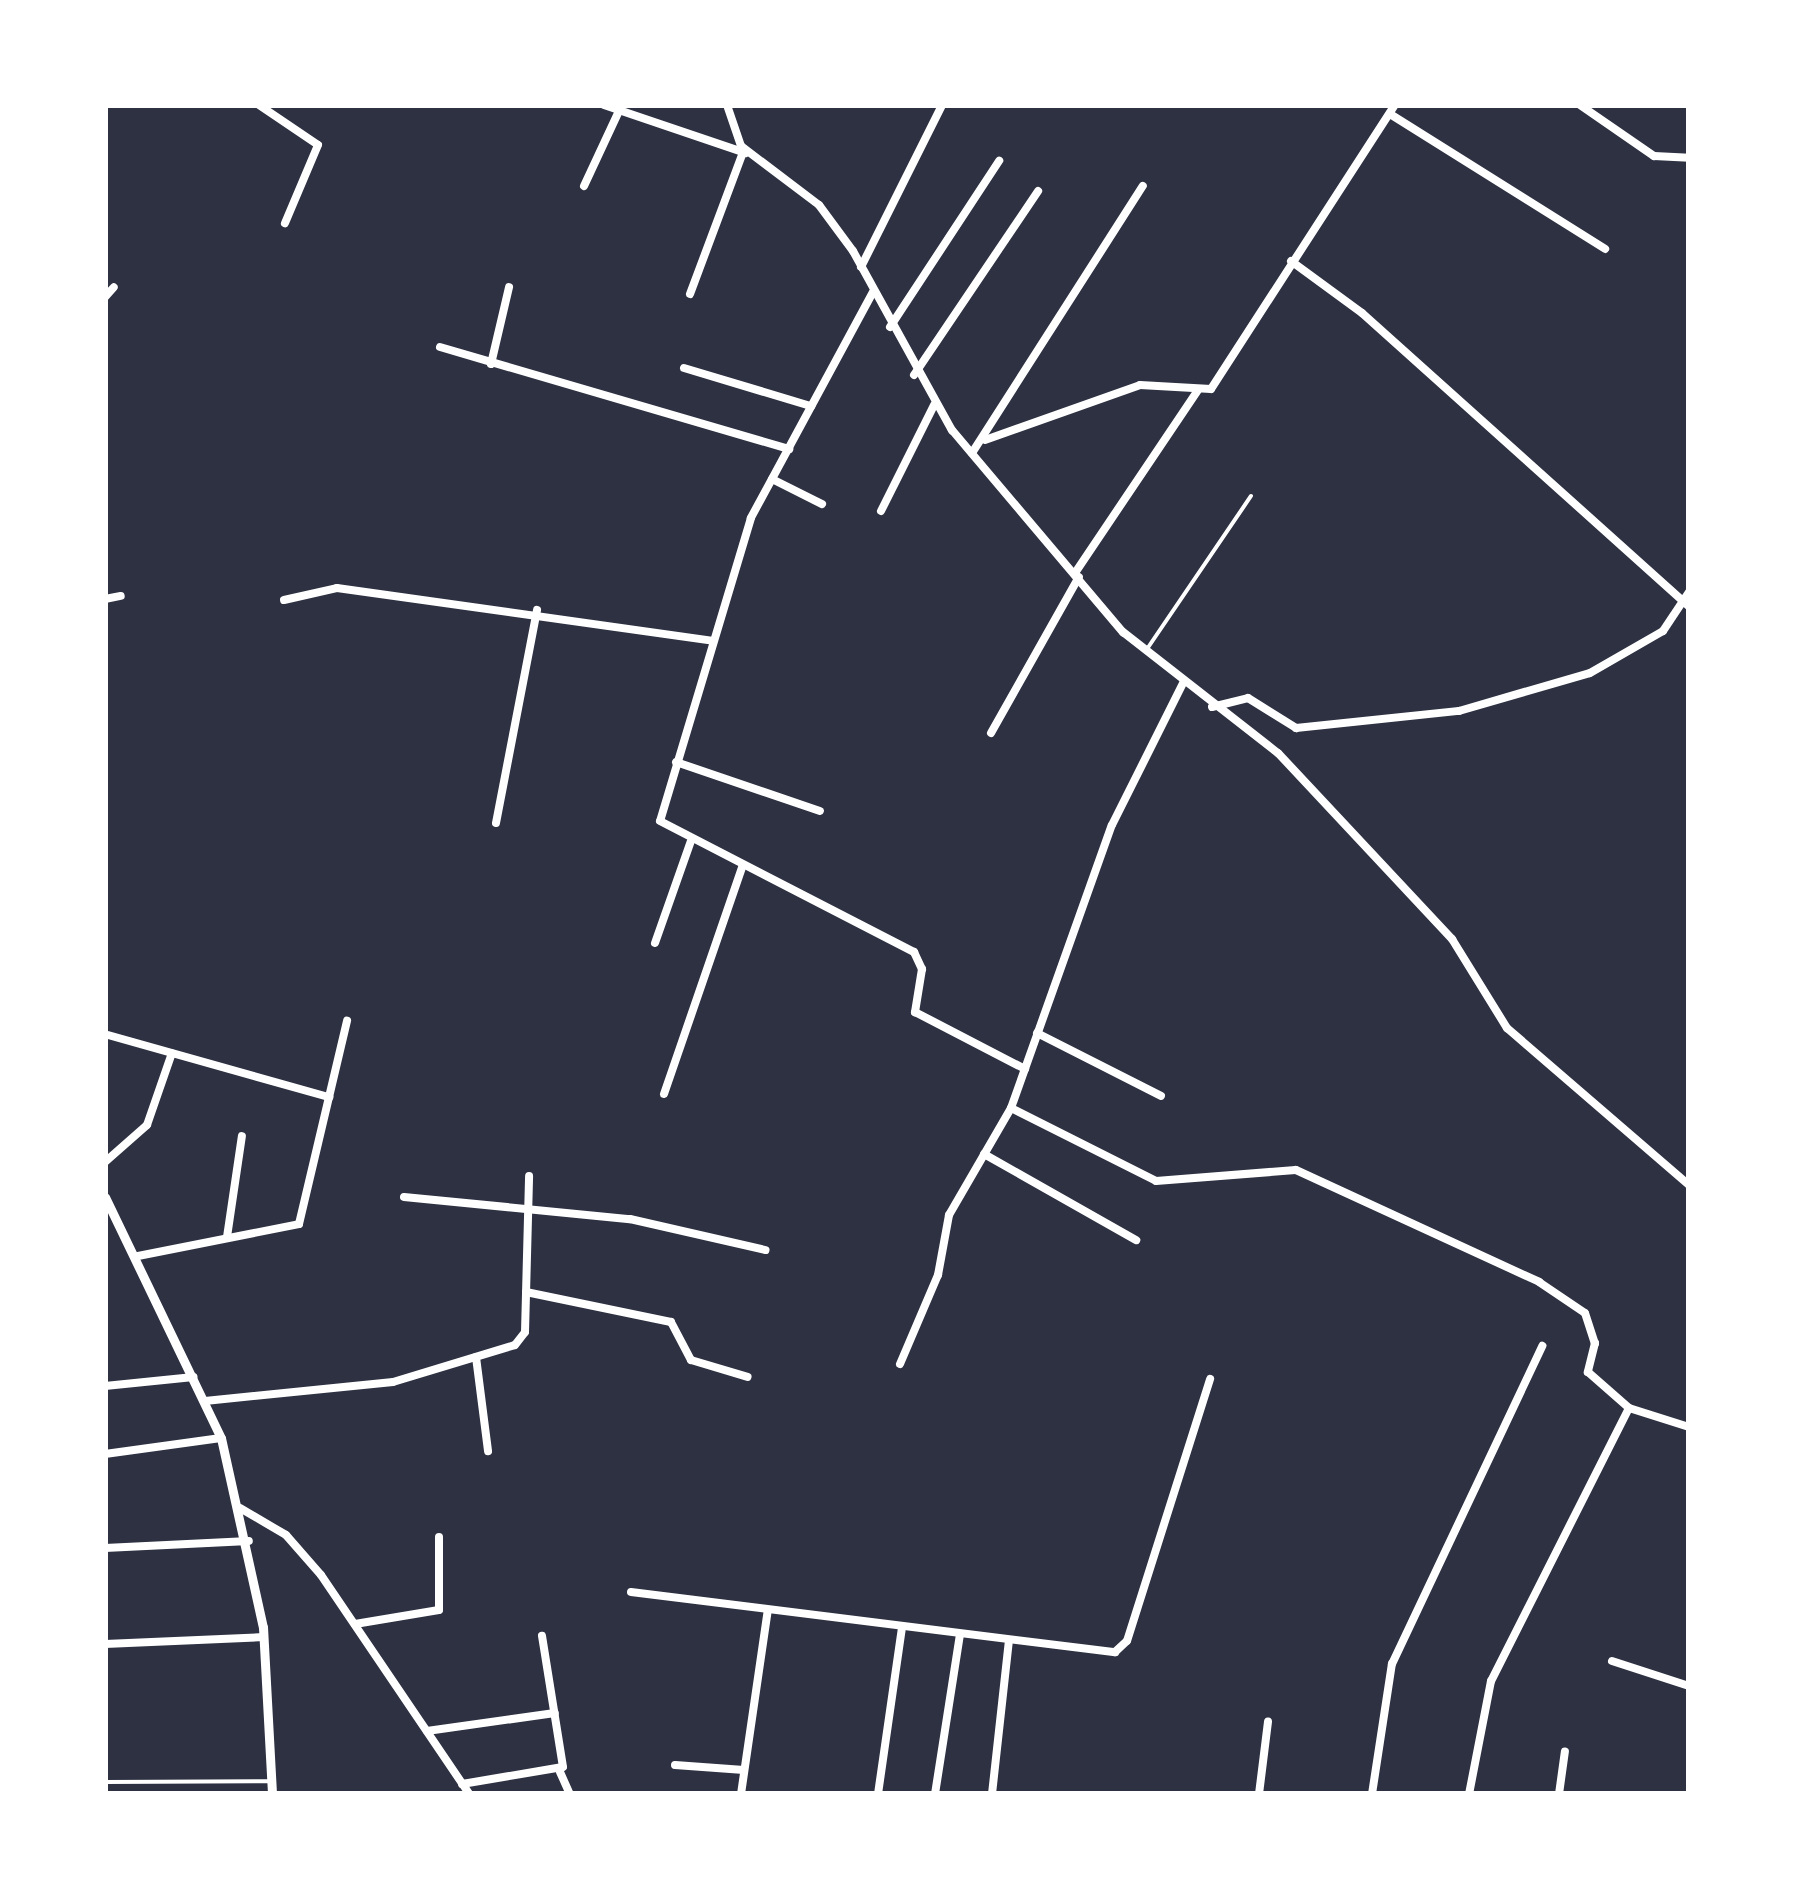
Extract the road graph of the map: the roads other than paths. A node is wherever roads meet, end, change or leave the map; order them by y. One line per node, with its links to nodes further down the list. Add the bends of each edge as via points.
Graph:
1 (259, 105): 14 (street, via 318,145)
2 (604, 105): 7 (street)
3 (727, 105): 8 (street)
4 (942, 105): 17 (street)
5 (1580, 105): 9 (street, via 1654,156)
6 (1394, 107): 15 (street); 16 (street)
7 (619, 111): 8 (street); 11 (street)
8 (748, 153): 17 (street, via 820,205); 21 (street)
9 (1689, 158)
10 (998, 161): 23 (street)
11 (584, 186)
12 (1143, 186): 31 (street)
13 (1038, 190): 27 (street)
14 (285, 223)
15 (1605, 249)
16 (1291, 261): 28 (street, via 1211,389); 42 (street, via 1362,314 1571,509)
17 (860, 267): 20 (street)
18 (114, 287): 22 (street)
19 (509, 288): 25 (street)
20 (873, 292): 23 (street); 30 (street)
21 (690, 294)
22 (105, 298)
23 (890, 328): 27 (street)
24 (440, 347): 25 (street)
25 (491, 364): 32 (street)
26 (684, 368): 30 (street)
27 (914, 375): 29 (street)
28 (1198, 390): 31 (street, via 1140,385); 38 (street)
29 (934, 405): 33 (street); 37 (street)
30 (811, 406): 32 (street)
31 (985, 440): 33 (street)
32 (788, 448): 34 (street)
33 (972, 453): 38 (street)
34 (772, 478): 36 (street); 44 (street)
35 (1251, 496): 45 (lane)
36 (822, 504)
37 (881, 511)
38 (1077, 575): 45 (street); 48 (street)
39 (121, 596): 40 (street)
40 (105, 599)
41 (284, 600): 43 (street, via 336,588)
42 (1687, 600): 47 (street, via 1663,631 1590,673 1448,714 1296,728 1248,698)
43 (537, 610): 44 (street); 51 (street)
44 (713, 641): 49 (street)
45 (1146, 651): 46 (street)
46 (1182, 683): 47 (street); 56 (street, via 1114,820)
47 (1212, 707): 68 (street, via 1316,790 1452,939 1507,1028)
48 (991, 733)
49 (676, 762): 50 (street); 52 (street, via 660,821)
50 (820, 811)
51 (496, 823)
52 (691, 841): 53 (street); 54 (street)
53 (742, 866): 59 (street, via 914,952 922,968 916,1012); 60 (street)
54 (655, 943)
55 (347, 1021): 62 (street)
56 (1038, 1033): 59 (street); 61 (street)
57 (108, 1035): 58 (street)
58 (172, 1053): 62 (street); 66 (street, via 147,1125)
59 (1024, 1069): 63 (street)
60 (664, 1094)
61 (1160, 1096)
62 (330, 1097): 72 (street, via 299,1224)
63 (1010, 1108): 65 (street); 85 (street, via 1156,1181 1296,1170 1539,1282 1584,1314 1595,1343 1588,1372)
64 (242, 1136): 72 (street)
65 (984, 1154): 73 (street); 79 (street, via 950,1215 938,1275)
66 (105, 1162)
67 (529, 1176): 71 (street)
68 (1689, 1185)
69 (404, 1197): 71 (street)
70 (106, 1199): 75 (street)
71 (528, 1208): 74 (street, via 652,1223); 76 (street)
72 (227, 1237): 75 (street)
73 (1136, 1240)
74 (765, 1250)
75 (138, 1256): 80 (street)
76 (526, 1292): 78 (street, via 521,1340); 81 (street, via 676,1324 691,1360)
77 (1542, 1346): 123 (street, via 1392,1664)
78 (476, 1357): 84 (street, via 378,1385); 88 (street)
79 (900, 1364)
80 (194, 1376): 83 (street); 84 (street)
81 (748, 1377)
82 (1210, 1379): 101 (street, via 1122,1648)
83 (105, 1386)
84 (205, 1401): 87 (street)
85 (1629, 1408): 86 (street); 124 (street, via 1491,1681)
86 (1689, 1427)
87 (222, 1438): 89 (street); 90 (street)
88 (488, 1451)
89 (105, 1454)
90 (240, 1508): 92 (street); 96 (street, via 286,1535)
91 (439, 1537): 96 (street, via 439,1610)
92 (249, 1541): 93 (street); 100 (street)
93 (105, 1548)
94 (630, 1592): 95 (street)
95 (768, 1610): 97 (street); 110 (street)
96 (354, 1624): 107 (street)
97 (902, 1627): 98 (street); 119 (street)
98 (960, 1634): 101 (street); 120 (street)
99 (542, 1636): 105 (street)
100 (264, 1637): 102 (street); 113 (street)
101 (1009, 1640): 121 (street)
102 (105, 1644)
103 (1612, 1661): 104 (street)
104 (1689, 1686)
105 (555, 1713): 107 (street); 111 (street)
106 (1268, 1722): 122 (street)
107 (427, 1731): 114 (street)
108 (1565, 1751): 125 (street)
109 (675, 1765): 110 (street)
110 (744, 1770): 118 (street)
111 (560, 1772): 114 (street); 117 (street)
112 (105, 1782): 113 (lane)
113 (272, 1782): 115 (street)
114 (462, 1784): 116 (street)
115 (272, 1794)
116 (469, 1794)
117 (570, 1794)
118 (741, 1794)
119 (878, 1794)
120 (935, 1794)
121 (992, 1794)
122 (1259, 1794)
123 (1372, 1794)
124 (1469, 1794)
125 (1559, 1794)

